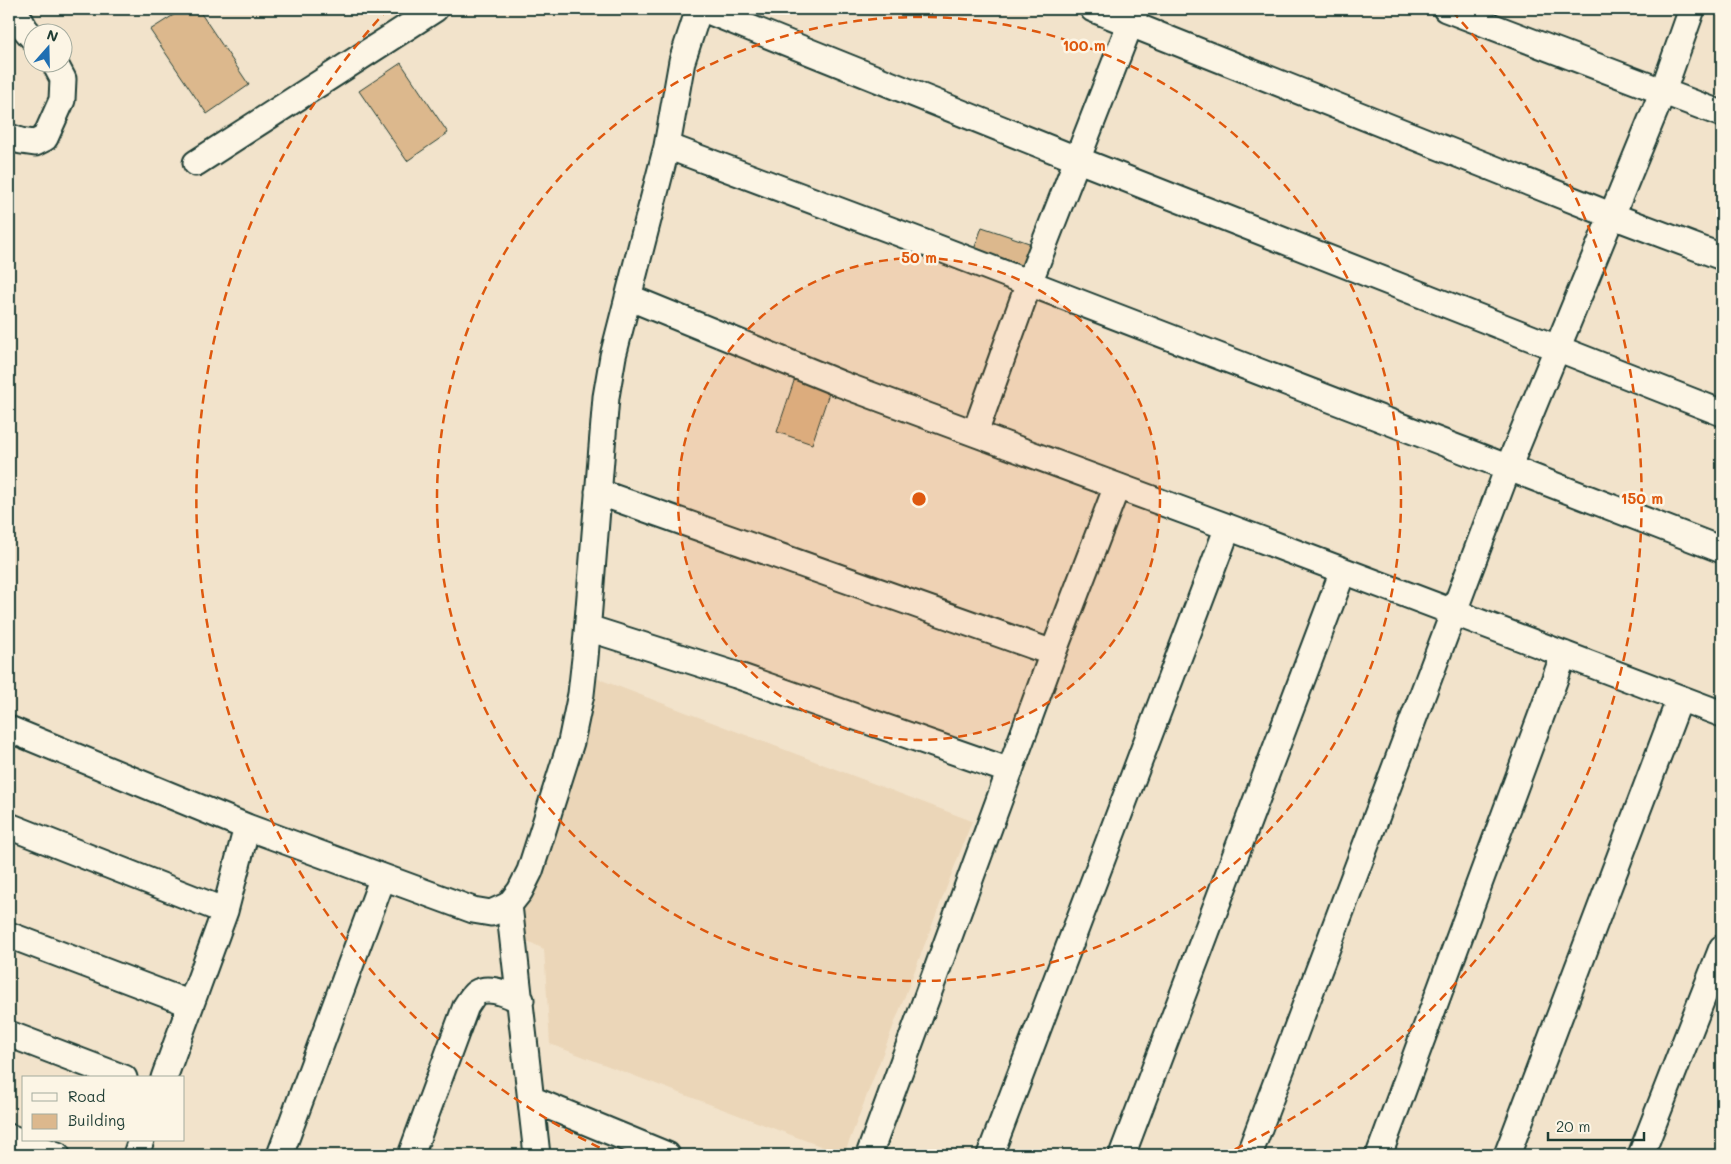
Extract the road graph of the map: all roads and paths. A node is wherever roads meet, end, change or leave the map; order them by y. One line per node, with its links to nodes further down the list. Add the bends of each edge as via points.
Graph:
1 (435, 9): 13 (street)
2 (701, 9): 11 (street, via 682,61); 12 (street)
3 (1093, 9): 6 (street)
4 (1446, 9): 8 (street)
5 (1692, 9): 8 (street)
6 (1133, 16): 12 (street); 14 (street)
7 (59, 72): 10 (street, via 63,79 62,100 45,138 35,144)
8 (1663, 91): 9 (street); 14 (street)
9 (1722, 114)
10 (9, 137)
11 (667, 146): 16 (street); 17 (street)
12 (1076, 159): 16 (street); 18 (street)
13 (196, 163)
14 (1613, 216): 15 (street); 18 (street)
15 (1722, 257)
16 (1029, 283): 20 (street); 21 (street)
17 (628, 297): 20 (street, via 841,384); 23 (street, via 606,397)
18 (1557, 349): 19 (street); 21 (street)
19 (1722, 413)
20 (975, 433): 22 (street)
21 (1508, 468): 25 (street); 27 (street)
22 (1118, 486): 24 (street); 29 (street)
23 (598, 492): 28 (street); 29 (street)
24 (1228, 527): 26 (street); 59 (street)
25 (1722, 550)
26 (1343, 571): 27 (street); 60 (street)
27 (1454, 613): 30 (street); 61 (street)
28 (588, 628): 34 (street); 38 (street, via 581,694 571,742 530,871)
29 (1053, 653): 34 (street)
30 (1564, 654): 31 (street); 62 (street)
31 (1680, 698): 32 (street); 63 (street)
32 (1722, 714)
33 (9, 729): 36 (street)
34 (1010, 771): 58 (street)
35 (9, 826): 39 (street)
36 (247, 827): 37 (street); 39 (street)
37 (383, 877): 38 (street, via 472,910 491,913); 54 (street)
38 (509, 905): 42 (street)
39 (225, 911): 43 (street)
40 (9, 936): 43 (street)
41 (1722, 948): 64 (street)
42 (521, 1000): 47 (street); 55 (street, via 488,990 476,993 466,1006)
43 (191, 1004): 46 (street)
44 (9, 1034): 45 (street)
45 (119, 1076)
46 (165, 1076)
47 (531, 1099): 56 (street); 57 (street)
48 (9, 1137): 50 (street)
49 (22, 1142): 52 (street)
50 (22, 1142)
51 (140, 1142): 53 (street)
52 (56, 1155)
53 (136, 1155)
54 (280, 1155)
55 (411, 1155)
56 (537, 1155)
57 (667, 1155)
58 (869, 1155)
59 (990, 1155)
60 (1122, 1155)
61 (1249, 1155)
62 (1378, 1155)
63 (1507, 1155)
64 (1641, 1155)

